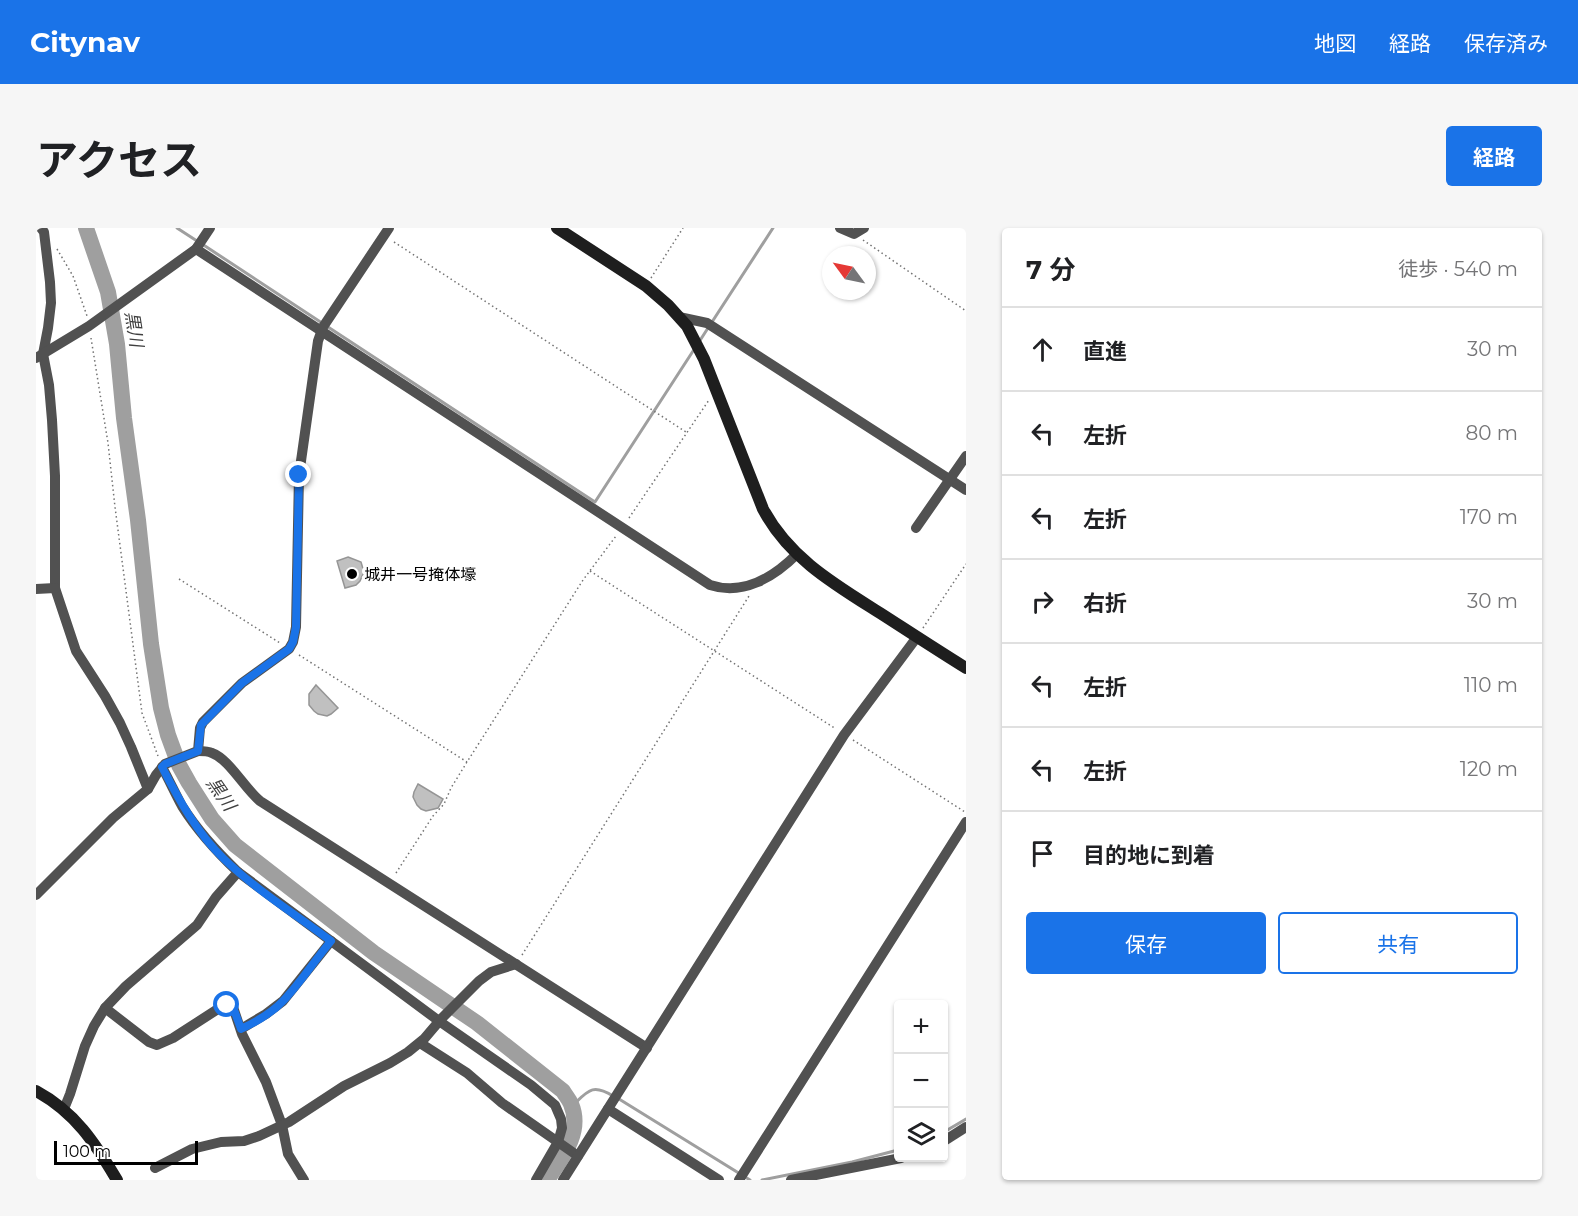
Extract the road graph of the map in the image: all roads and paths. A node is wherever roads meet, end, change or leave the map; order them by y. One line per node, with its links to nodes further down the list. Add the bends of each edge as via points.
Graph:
1 (210, 228): 9 (street)
2 (557, 228): 10 (street)
3 (683, 228): 10 (path)
4 (840, 228): 8 (street)
5 (864, 228): 8 (street)
6 (42, 230): 13 (path, via 73,276); 15 (street, via 51,303)
7 (386, 232): 14 (street); 17 (path)
8 (854, 234): 11 (path)
9 (196, 249): 13 (street); 14 (street)
10 (646, 286): 12 (street)
11 (966, 311)
12 (679, 317): 16 (street, via 696,342); 19 (street, via 707,323)
13 (89, 326): 15 (street); 37 (path, via 142,713)
14 (322, 331): 21 (street); 31 (street, via 301,458 296,627)
15 (39, 356): 28 (street, via 51,402)
16 (716, 390): 17 (path); 23 (street, via 764,509 777,532)
17 (686, 432): 21 (path)
18 (966, 456): 19 (street)
19 (950, 479): 20 (street); 22 (street)
20 (966, 490)
21 (622, 528): 25 (path); 27 (street, via 710,585 728,589)
22 (916, 528)
23 (797, 554): 27 (street); 30 (street)
24 (966, 564): 30 (path)
25 (590, 571): 32 (path); 36 (path)
26 (179, 579): 31 (path)
27 (757, 583): 32 (path)
28 (56, 588): 29 (street); 38 (street, via 76,651 120,723)
29 (36, 589)
30 (917, 637): 33 (street); 34 (street)
31 (289, 649): 35 (street, via 242,683 206,719 200,728); 36 (path)
32 (715, 651): 34 (path); 45 (path)
33 (966, 668)
34 (844, 735): 39 (path); 50 (street)
35 (196, 752): 37 (street); 42 (street, via 214,753 260,801)
36 (467, 762): 42 (path, via 444,804)
37 (164, 766): 38 (street); 41 (street, via 182,806 212,846)
38 (147, 789): 43 (street)
39 (966, 813)
40 (966, 822): 66 (street)
41 (238, 872): 44 (street); 46 (street, via 197,925)
42 (389, 883): 45 (street)
43 (36, 895)
44 (331, 941): 47 (street); 48 (street, via 283,1001)
45 (516, 964): 47 (street, via 491,972); 50 (street)
46 (105, 1008): 48 (street, via 157,1045 227,1005 233,1007); 53 (street, via 85,1046)
47 (440, 1020): 49 (street); 57 (street, via 555,1105 561,1119)
48 (241, 1029): 54 (street)
49 (420, 1043): 54 (street); 57 (street)
50 (647, 1048): 52 (street)
51 (36, 1091): 53 (street)
52 (610, 1107): 58 (street); 65 (street)
53 (64, 1109): 61 (street, via 97,1146)
54 (282, 1125): 60 (street, via 244,1141 192,1149); 62 (street, via 288,1155)
55 (966, 1127): 56 (street)
56 (948, 1138)
57 (560, 1143): 58 (street); 63 (street)
58 (576, 1154): 64 (street)
59 (894, 1159): 67 (street)
60 (155, 1168)
61 (117, 1180)
62 (304, 1180)
63 (536, 1180)
64 (563, 1180)
65 (719, 1180)
66 (739, 1180)
67 (791, 1180)

